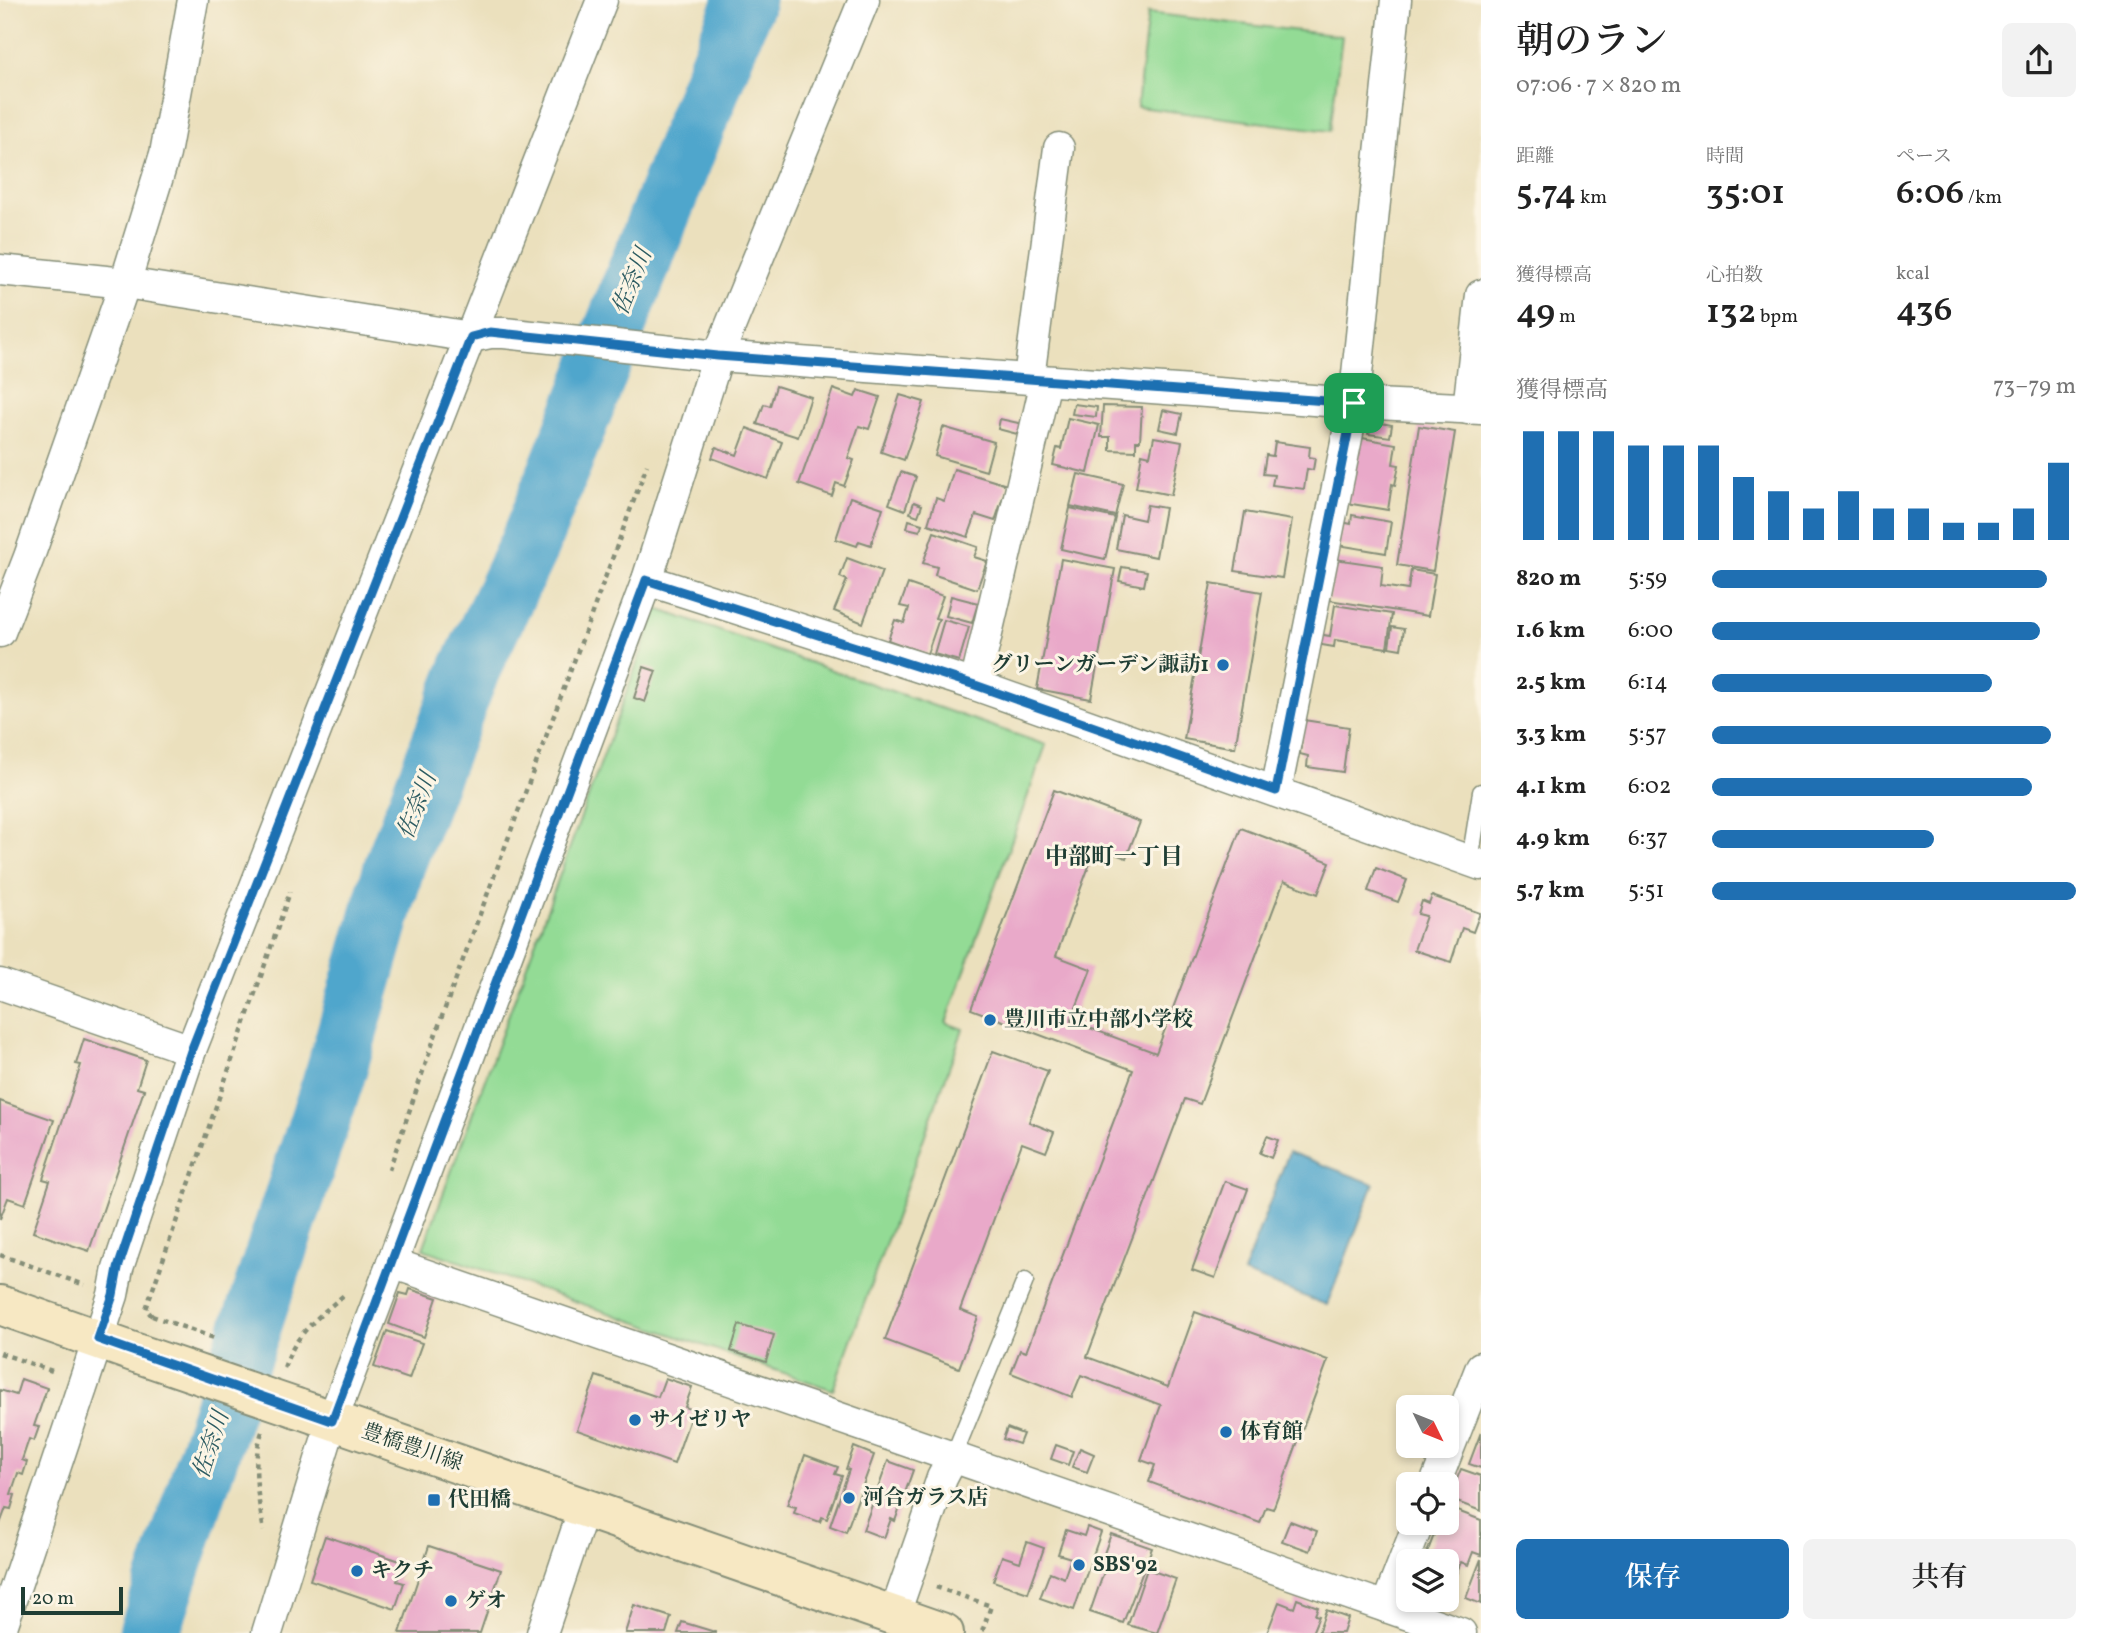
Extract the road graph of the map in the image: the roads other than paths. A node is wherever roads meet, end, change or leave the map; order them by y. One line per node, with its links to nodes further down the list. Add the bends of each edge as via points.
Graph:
1 (193, 0): 7 (street, via 165,154)
2 (602, 0): 9 (street)
3 (864, 0): 10 (street)
4 (1396, 0): 12 (street)
5 (1059, 148): 11 (street)
6 (0, 270): 7 (street)
7 (125, 284): 9 (street); 15 (street)
8 (1481, 295): 13 (street)
9 (471, 337): 10 (street, via 504,333); 21 (street)
10 (706, 355): 11 (street); 14 (street)
11 (1037, 380): 12 (street); 16 (street)
12 (1354, 403): 13 (street); 17 (street)
13 (1474, 409)
14 (646, 580): 16 (street); 22 (street)
15 (0, 632)
16 (975, 685): 17 (street)
17 (1276, 791): 19 (street)
18 (1481, 792): 19 (lane)
19 (1476, 863)
20 (0, 984): 21 (street)
21 (191, 1051): 25 (street)
22 (392, 1263): 27 (street); 28 (street)
23 (1026, 1282): 28 (lane)
24 (0, 1305): 25 (main road, 豊橋豊川線)
25 (98, 1339): 27 (main road, 豊橋豊川線, bridge); 33 (street)
26 (1481, 1367): 29 (street)
27 (315, 1415): 30 (main road, 豊橋豊川線); 35 (street)
28 (953, 1457): 32 (street); 34 (street)
29 (1440, 1472)
30 (584, 1508): 34 (main road, 豊橋豊川線); 36 (street)
31 (1414, 1535): 32 (street)
32 (1386, 1606): 38 (street)
33 (3, 1613)
34 (894, 1616): 37 (main road, 豊橋豊川線)
35 (267, 1633)
36 (542, 1633)
37 (944, 1633)
38 (1461, 1633)

